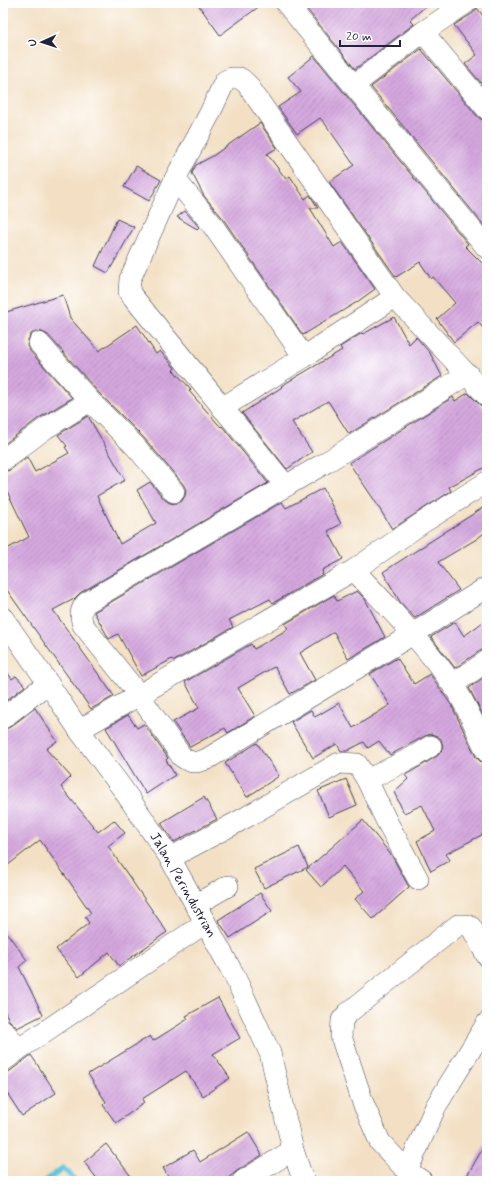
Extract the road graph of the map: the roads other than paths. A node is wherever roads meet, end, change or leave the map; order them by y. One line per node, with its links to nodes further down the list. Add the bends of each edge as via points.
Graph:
1 (286, 3): 4 (street)
2 (466, 3): 3 (street)
3 (423, 32): 4 (street); 5 (street)
4 (354, 85): 7 (street)
5 (487, 109)
6 (176, 179): 8 (street, via 225,81 240,78 247,84); 10 (street, via 211,223); 14 (street, via 130,279 129,292)
7 (487, 248)
8 (395, 297): 10 (street); 11 (street)
9 (39, 342): 13 (street)
10 (304, 357): 14 (street)
11 (468, 374): 12 (street); 17 (street)
12 (487, 396)
13 (90, 401): 15 (street, via 46,428); 18 (street)
14 (222, 408): 17 (street)
15 (3, 460)
16 (487, 482): 19 (street)
17 (286, 486): 26 (street, via 86,603 81,609 83,625)
18 (174, 492)
19 (354, 570): 22 (street); 26 (street)
20 (487, 587): 22 (street)
21 (3, 618): 24 (street, Jalan Perindustrian)
22 (413, 634): 25 (street); 26 (street, via 207,759 196,763 182,757)
23 (487, 661): 25 (street)
24 (48, 683): 27 (street); 28 (street, Jalan Perindustrian)
25 (453, 684): 30 (street)
26 (139, 695): 28 (street)
27 (3, 718)
28 (79, 730): 32 (street, Jalan Perindustrian)
29 (431, 746): 31 (street)
30 (487, 752)
31 (367, 780): 32 (street, via 357,764 339,763); 33 (street)
32 (170, 858): 35 (street, Jalan Perindustrian)
33 (418, 879)
34 (228, 886): 35 (street)
35 (200, 914): 39 (street); 41 (street, Jalan Perindustrian, via 234,976 270,1053)
36 (487, 956): 42 (street, via 471,927 458,925 342,1020 341,1036 363,1103 380,1142)
37 (487, 1023): 42 (street, via 436,1106)
38 (3, 1030): 39 (street)
39 (19, 1049): 40 (street)
40 (3, 1061)
41 (293, 1150): 43 (street); 44 (street, Jalan Perindustrian)
42 (414, 1176)
43 (243, 1181)
44 (305, 1181)

